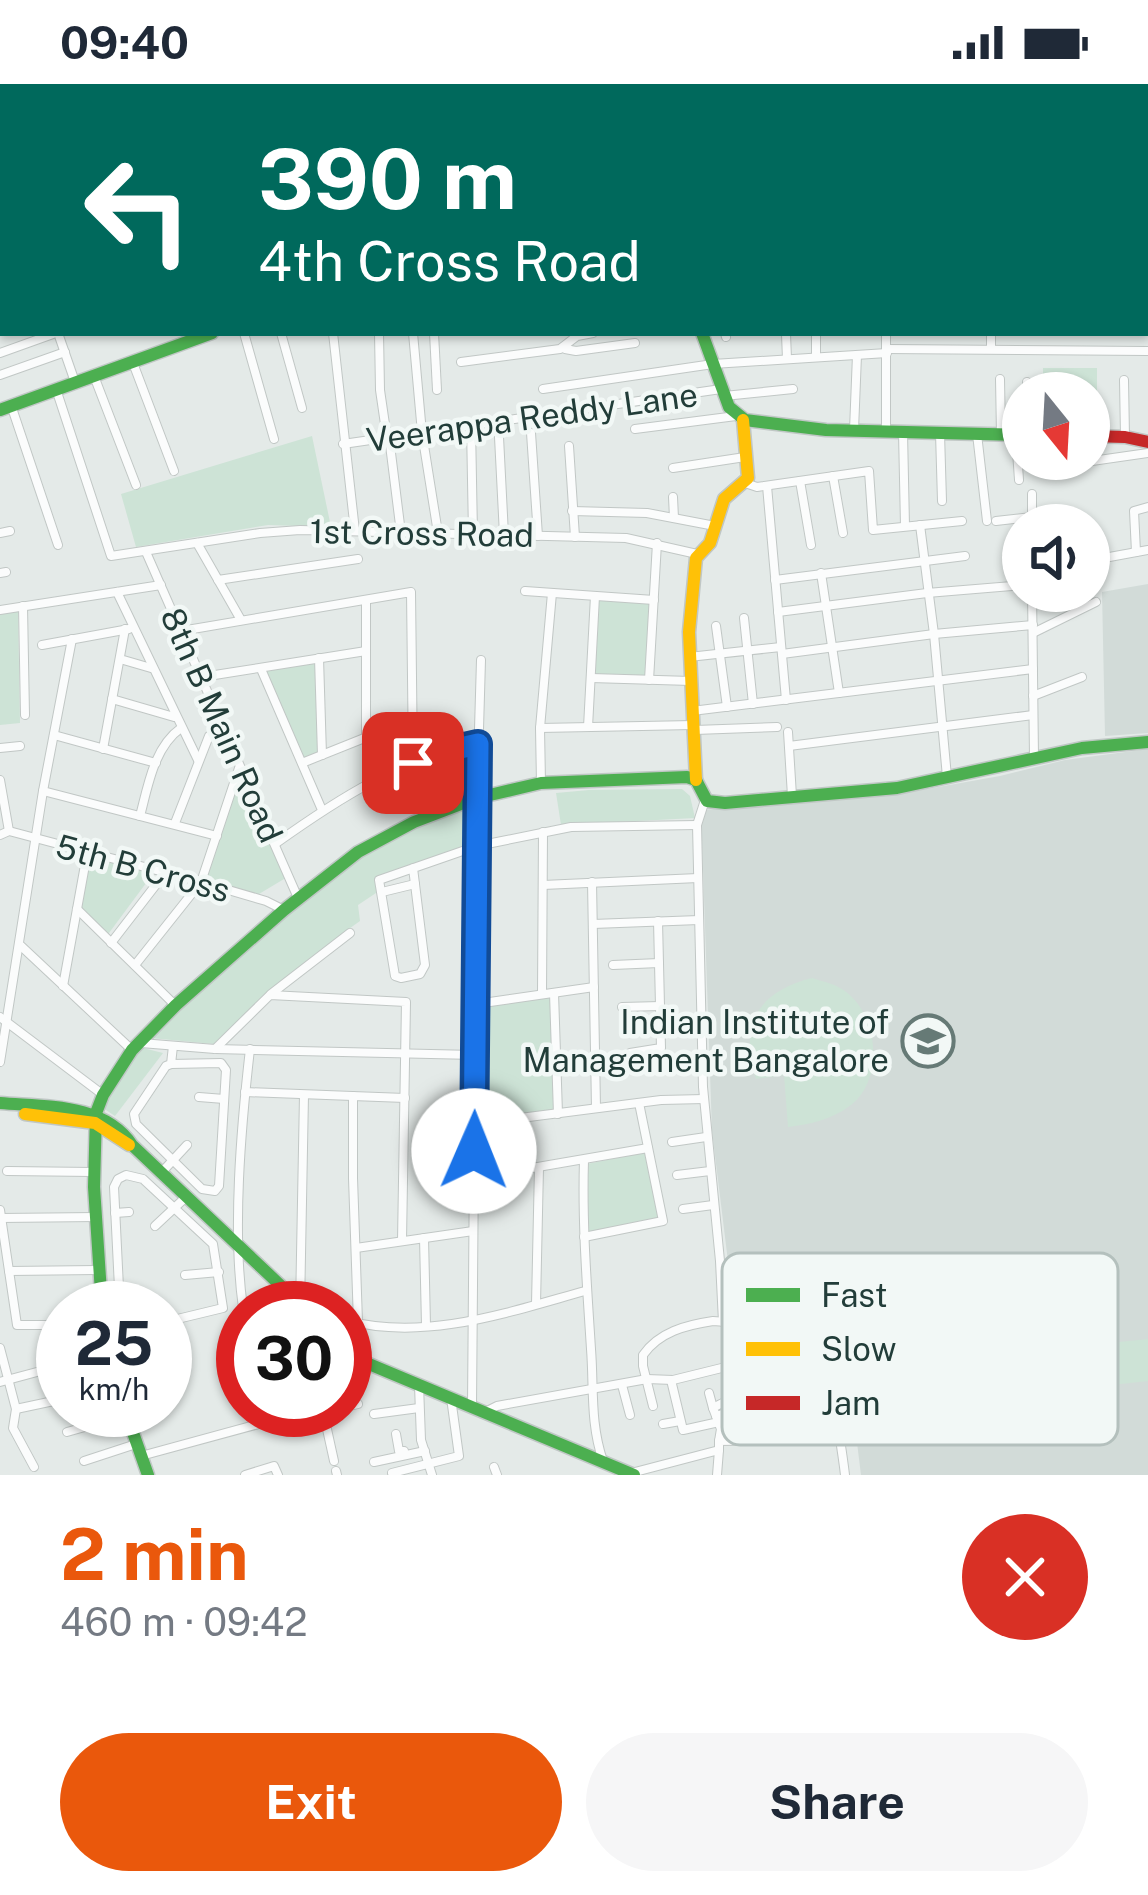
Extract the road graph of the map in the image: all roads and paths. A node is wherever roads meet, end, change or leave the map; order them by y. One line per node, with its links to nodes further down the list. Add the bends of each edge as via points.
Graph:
1 (50, 336): 22 (street)
2 (57, 336): 21 (street)
3 (204, 336): 27 (street)
4 (245, 336): 58 (street)
5 (281, 336): 42 (street)
6 (333, 336): 60 (street)
7 (379, 336): 57 (street)
8 (413, 336): 33 (street)
9 (434, 336): 31 (street)
10 (577, 336): 17 (street)
11 (703, 336): 28 (street)
12 (786, 336): 25 (street)
13 (815, 336): 24 (street)
14 (886, 336): 19 (street)
15 (991, 336): 18 (street)
16 (635, 343): 17 (street)
17 (563, 348): 26 (street)
18 (991, 348): 19 (street); 20 (street)
19 (886, 351): 23 (street); 47 (street)
20 (1148, 351)
21 (65, 352): 29 (street); 35 (street)
22 (0, 353)
23 (857, 355): 24 (street); 46 (street)
24 (816, 357): 25 (street)
25 (787, 359): 28 (street)
26 (461, 362)
27 (133, 363): 30 (street); 66 (street)
28 (713, 364): 37 (street); 40 (street)
29 (0, 375)
30 (94, 376): 35 (street); 70 (street)
31 (436, 378): 33 (street); 39 (street)
32 (1000, 379): 53 (street)
33 (415, 380): 49 (street)
34 (1124, 380): 56 (street)
35 (76, 382): 36 (street)
36 (56, 389): 41 (street); 97 (street, via 109,555)
37 (543, 389)
38 (793, 389): 40 (street, Veerappa Reddy Lane)
39 (437, 390)
40 (723, 392): 43 (street); 44 (street, Veerappa Reddy Lane)
41 (6, 408): 94 (street)
42 (302, 408)
43 (740, 418): 45 (street); 46 (street); 63 (street)
44 (471, 426): 49 (street, Veerappa Reddy Lane); 88 (street)
45 (635, 429)
46 (854, 431): 47 (street)
47 (886, 432): 48 (street)
48 (903, 432): 51 (street); 83 (street)
49 (422, 433): 57 (street, Veerappa Reddy Lane); 86 (street)
50 (531, 433): 90 (street)
51 (940, 433): 52 (street); 74 (street)
52 (977, 434): 53 (street); 80 (street, via 992,521)
53 (1000, 434)
54 (499, 437): 89 (street)
55 (1110, 437): 56 (street)
56 (1126, 437): 59 (street)
57 (388, 438): 60 (street, Veerappa Reddy Lane); 85 (street)
58 (274, 440)
59 (1148, 442)
60 (344, 444): 84 (street)
61 (569, 446): 77 (street)
62 (1148, 453): 64 (street)
63 (746, 457): 65 (street); 69 (street)
64 (1110, 458)
65 (673, 468)
66 (174, 471)
67 (833, 476): 68 (street); 83 (street, via 869,471 873,530); 87 (street)
68 (800, 481): 71 (street); 95 (street)
69 (745, 483): 71 (street); 82 (street, via 723,501)
70 (136, 485)
71 (767, 486): 106 (street)
72 (1031, 494): 75 (street)
73 (673, 497): 78 (street)
74 (943, 501)
75 (1031, 504)
76 (1148, 507): 98 (street, via 1134,512)
77 (572, 511): 78 (street); 91 (street)
78 (674, 518): 82 (street)
79 (962, 521): 81 (street)
80 (1002, 521)
81 (920, 525): 83 (street); 103 (street)
82 (715, 526): 99 (street)
83 (905, 526)
84 (355, 532): 85 (street, 1st Cross Road); 92 (street, 1st Cross Road, via 277,531)
85 (401, 532): 86 (street, 1st Cross Road)
86 (438, 533): 88 (street, 1st Cross Road)
87 (843, 533)
88 (473, 534): 89 (street, 1st Cross Road)
89 (505, 535): 90 (street, 1st Cross Road)
90 (538, 536): 91 (street, 1st Cross Road)
91 (575, 536): 93 (street, 1st Cross Road)
92 (197, 544): 97 (street, 1st Cross Road); 105 (street)
93 (657, 544): 99 (street, 1st Cross Road); 115 (street)
94 (58, 545)
95 (812, 545)
96 (1148, 550): 98 (street)
97 (146, 551): 107 (street, 8th B Main Road)
98 (1136, 552): 101 (street)
99 (698, 554): 136 (street)
100 (965, 556): 103 (street)
101 (1110, 557)
102 (358, 560): 105 (street)
103 (924, 561): 104 (street); 112 (street)
104 (821, 573): 106 (street); 116 (street)
105 (218, 580): 123 (street)
106 (775, 580): 119 (street)
107 (161, 585): 110 (street); 127 (street, 8th B Main Road)
108 (1002, 587): 112 (street)
109 (525, 591): 111 (street)
110 (117, 592): 117 (street); 125 (street)
111 (552, 592): 113 (street); 165 (street)
112 (927, 593): 116 (street); 128 (street)
113 (595, 596): 115 (street); 145 (street)
114 (366, 600): 123 (street); 132 (street); 158 (street, via 411,592)
115 (654, 600): 146 (street)
116 (827, 604): 119 (street); 131 (street)
117 (23, 606): 118 (street); 155 (street)
118 (0, 610)
119 (778, 612): 134 (street)
120 (1033, 612): 126 (street)
121 (1073, 612): 126 (street)
122 (744, 618): 133 (street)
123 (241, 621): 127 (street)
124 (716, 626): 135 (street)
125 (129, 628): 129 (street); 138 (street); 140 (street)
126 (1033, 629): 128 (street); 142 (street)
127 (181, 631): 143 (street, 8th B Main Road)
128 (934, 634): 131 (street); 148 (street)
129 (72, 639): 130 (street); 167 (street)
130 (42, 645)
131 (833, 647): 134 (street); 149 (street)
132 (366, 651): 137 (street); 168 (street)
133 (747, 651): 134 (street); 135 (street); 153 (street)
134 (782, 651): 152 (street)
135 (719, 654): 136 (street); 154 (street)
136 (689, 657): 147 (street)
137 (319, 658): 141 (street); 175 (street)
138 (120, 659): 140 (street); 151 (street)
139 (482, 660): 170 (street)
140 (152, 668): 157 (street)
141 (260, 668): 143 (street); 179 (street)
142 (1033, 669): 148 (street); 150 (street)
143 (202, 677): 161 (street, 8th B Main Road)
144 (1082, 677): 150 (street)
145 (591, 678): 146 (street); 162 (street)
146 (650, 680): 147 (street)
147 (691, 681): 159 (street)
148 (938, 681): 149 (street); 160 (street)
149 (839, 693): 152 (street)
150 (1033, 696): 156 (street)
151 (112, 699): 157 (street); 174 (street)
152 (786, 700): 153 (street)
153 (753, 704): 154 (street)
154 (727, 707): 159 (street)
155 (25, 715)
156 (1034, 716): 160 (street); 176 (street)
157 (175, 718): 164 (street)
158 (412, 719): 168 (street); 180 (street)
159 (693, 722): 162 (street); 163 (street); 184 (street)
160 (942, 726): 172 (street); 182 (street)
161 (223, 727): 177 (street); 181 (street, 8th B Main Road)
162 (588, 727): 165 (street)
163 (777, 727)
164 (181, 728): 177 (street); 178 (street)
165 (541, 728): 185 (street)
166 (788, 732): 172 (street)
167 (54, 736): 174 (street); 186 (street)
168 (366, 736): 175 (street)
169 (1148, 742): 176 (street)
170 (478, 744): 180 (street); 188 (street)
171 (20, 746): 173 (street)
172 (789, 746): 187 (street)
173 (0, 748)
174 (103, 749): 178 (street)
175 (322, 754): 179 (street)
176 (1034, 758): 182 (street)
177 (198, 760): 192 (street)
178 (156, 763): 191 (street)
179 (302, 763): 190 (street)
180 (413, 763): 190 (street)
181 (240, 765): 196 (street); 198 (street, 8th B Main Road)
182 (946, 778): 187 (street)
183 (0, 780): 195 (street)
184 (696, 780): 185 (street); 189 (street)
185 (541, 783): 188 (street)
186 (43, 791): 191 (street); 197 (street)
187 (792, 797): 189 (street)
188 (477, 798): 199 (street); 209 (street, via 374,841)
189 (705, 800): 193 (street)
190 (322, 810): 198 (street)
191 (140, 816): 192 (street)
192 (175, 823): 196 (street)
193 (697, 825): 194 (street); 203 (street)
194 (543, 832): 199 (street); 207 (street)
195 (5, 833): 197 (street, 5th B Cross)
196 (218, 836): 204 (street)
197 (37, 839): 200 (street, 5th B Cross); 217 (street)
198 (274, 844): 209 (street, 8th B Main Road)
199 (477, 846): 201 (street); 226 (street)
200 (88, 854): 202 (street, 5th B Cross); 210 (street)
201 (413, 868): 206 (street); 208 (street, via 379,880)
202 (166, 873): 204 (street, 5th B Cross); 216 (street)
203 (698, 878): 205 (street); 212 (street)
204 (201, 882): 211 (street, 5th B Cross); 219 (street)
205 (592, 882): 207 (street); 214 (street)
206 (415, 884): 208 (street); 208 (street, via 420,974 395,976)
207 (542, 885): 225 (street)
208 (381, 892)
209 (298, 898): 211 (street)
210 (77, 909): 216 (street); 221 (street)
211 (284, 910): 227 (street)
212 (699, 920): 213 (street); 241 (street)
213 (658, 921): 214 (street); 218 (street)
214 (593, 924): 222 (street)
215 (350, 933): 224 (street)
216 (111, 943): 219 (street)
217 (20, 945): 221 (street); 230 (street)
218 (659, 963): 220 (street); 228 (street)
219 (135, 965): 227 (street)
220 (613, 965)
221 (63, 986): 231 (street)
222 (594, 987): 223 (street); 252 (street)
223 (554, 992): 225 (street); 253 (street)
224 (270, 994): 233 (street); 235 (street, via 406,1002)
225 (542, 994): 226 (street)
226 (476, 1004): 237 (street)
227 (176, 1005): 231 (street)
228 (660, 1006): 229 (street); 236 (street, via 661,1048)
229 (622, 1007)
230 (3, 1019): 238 (street); 244 (street)
231 (136, 1046): 232 (street); 244 (street)
232 (173, 1046): 233 (street); 239 (street)
233 (215, 1049): 234 (street)
234 (250, 1049): 235 (street); 242 (street)
235 (406, 1053): 237 (street); 247 (street)
236 (630, 1053)
237 (475, 1055): 255 (street)
238 (0, 1062)
239 (171, 1064): 248 (street, via 220,1063); 260 (street, via 134,1119)
240 (663, 1064): 241 (street)
241 (702, 1064): 249 (street)
242 (245, 1091): 243 (street); 282 (street)
243 (304, 1094): 245 (street); 292 (street)
244 (103, 1095): 254 (street)
245 (353, 1096): 247 (street); 283 (street)
246 (199, 1097): 248 (street)
247 (405, 1098): 281 (street)
248 (224, 1099): 260 (street, via 218,1190 206,1192)
249 (704, 1100): 250 (street); 256 (street)
250 (640, 1103): 252 (street); 259 (street)
251 (0, 1107): 254 (street)
252 (596, 1108): 253 (street)
253 (558, 1114): 255 (street)
254 (95, 1118): 264 (street); 266 (street)
255 (475, 1124): 268 (street)
256 (706, 1137): 257 (street); 265 (street)
257 (672, 1142)
258 (187, 1145): 260 (street)
259 (647, 1148): 261 (street); 280 (street, via 663,1221)
260 (172, 1160): 266 (street)
261 (584, 1160): 262 (street); 280 (street)
262 (538, 1167): 268 (street); 296 (street)
263 (7, 1171): 264 (street)
264 (94, 1172): 276 (street)
265 (710, 1172): 267 (street); 270 (street)
266 (161, 1173): 269 (street)
267 (677, 1175)
268 (474, 1178): 278 (street)
269 (186, 1197): 271 (street); 282 (street)
270 (713, 1205): 272 (street); 295 (street)
271 (173, 1208): 273 (street, via 143,1179 125,1175 114,1187); 277 (street); 286 (street, via 213,1244)
272 (683, 1208)
273 (115, 1212): 274 (street); 276 (street); 289 (street)
274 (129, 1212)
275 (0, 1214): 276 (street); 285 (street)
276 (96, 1215): 284 (street)
277 (155, 1226)
278 (473, 1231): 279 (street); 298 (street)
279 (424, 1238): 281 (street); 302 (street)
280 (584, 1238): 294 (street)
281 (402, 1241): 283 (street)
282 (239, 1247): 290 (street); 291 (street)
283 (356, 1248): 293 (street)
284 (98, 1270): 285 (street); 288 (street)
285 (9, 1271): 301 (street, via 17,1325)
286 (219, 1272): 287 (street); 297 (street, via 223,1308)
287 (185, 1275)
288 (99, 1281)
289 (119, 1281)
290 (241, 1281)
291 (275, 1281)
292 (300, 1281)
293 (357, 1281)
294 (585, 1291): 296 (street); 312 (street)
295 (722, 1302)
296 (536, 1304): 298 (street)
297 (192, 1315)
298 (472, 1322): 302 (street); 316 (street)
299 (722, 1322): 307 (street, via 661,1336 643,1355)
300 (372, 1324): 302 (street)
301 (36, 1325)
302 (426, 1325)
303 (0, 1348): 309 (street)
304 (372, 1365): 310 (street)
305 (722, 1368): 308 (street)
306 (36, 1372): 309 (street)
307 (647, 1379): 308 (street); 311 (street); 317 (street)
308 (671, 1380): 325 (street)
309 (3, 1381): 319 (street)
310 (419, 1385): 314 (street); 318 (street)
311 (622, 1385): 312 (street); 323 (street)
312 (591, 1391): 320 (street); 337 (street)
313 (709, 1393): 324 (street)
314 (450, 1396): 316 (street); 339 (street, via 459,1456)
315 (36, 1405): 319 (street)
316 (472, 1406): 320 (street)
317 (653, 1406)
318 (419, 1408): 321 (street); 334 (street)
319 (16, 1409): 340 (street, via 14,1428)
320 (486, 1412): 337 (street)
321 (374, 1414)
322 (722, 1414): 324 (street)
323 (629, 1415)
324 (716, 1416): 325 (street, via 683,1430); 333 (street)
325 (680, 1421): 326 (street)
326 (663, 1424)
327 (216, 1433): 335 (street)
328 (396, 1434): 334 (street, via 399,1451)
329 (134, 1437): 335 (street)
330 (329, 1437): 341 (street)
331 (736, 1445): 333 (street)
332 (842, 1445): 349 (street)
333 (719, 1446): 343 (street); 348 (street)
334 (424, 1449): 338 (street); 339 (street)
335 (138, 1450): 336 (street); 344 (street)
336 (84, 1461)
337 (603, 1461): 343 (street)
338 (374, 1462)
339 (428, 1463): 342 (street); 347 (street)
340 (34, 1467)
341 (336, 1469)
342 (392, 1473)
343 (624, 1473)
344 (148, 1475)
345 (245, 1475): 346 (street, via 274,1466)
346 (278, 1475)
347 (432, 1475)
348 (717, 1475)
349 (844, 1475)

